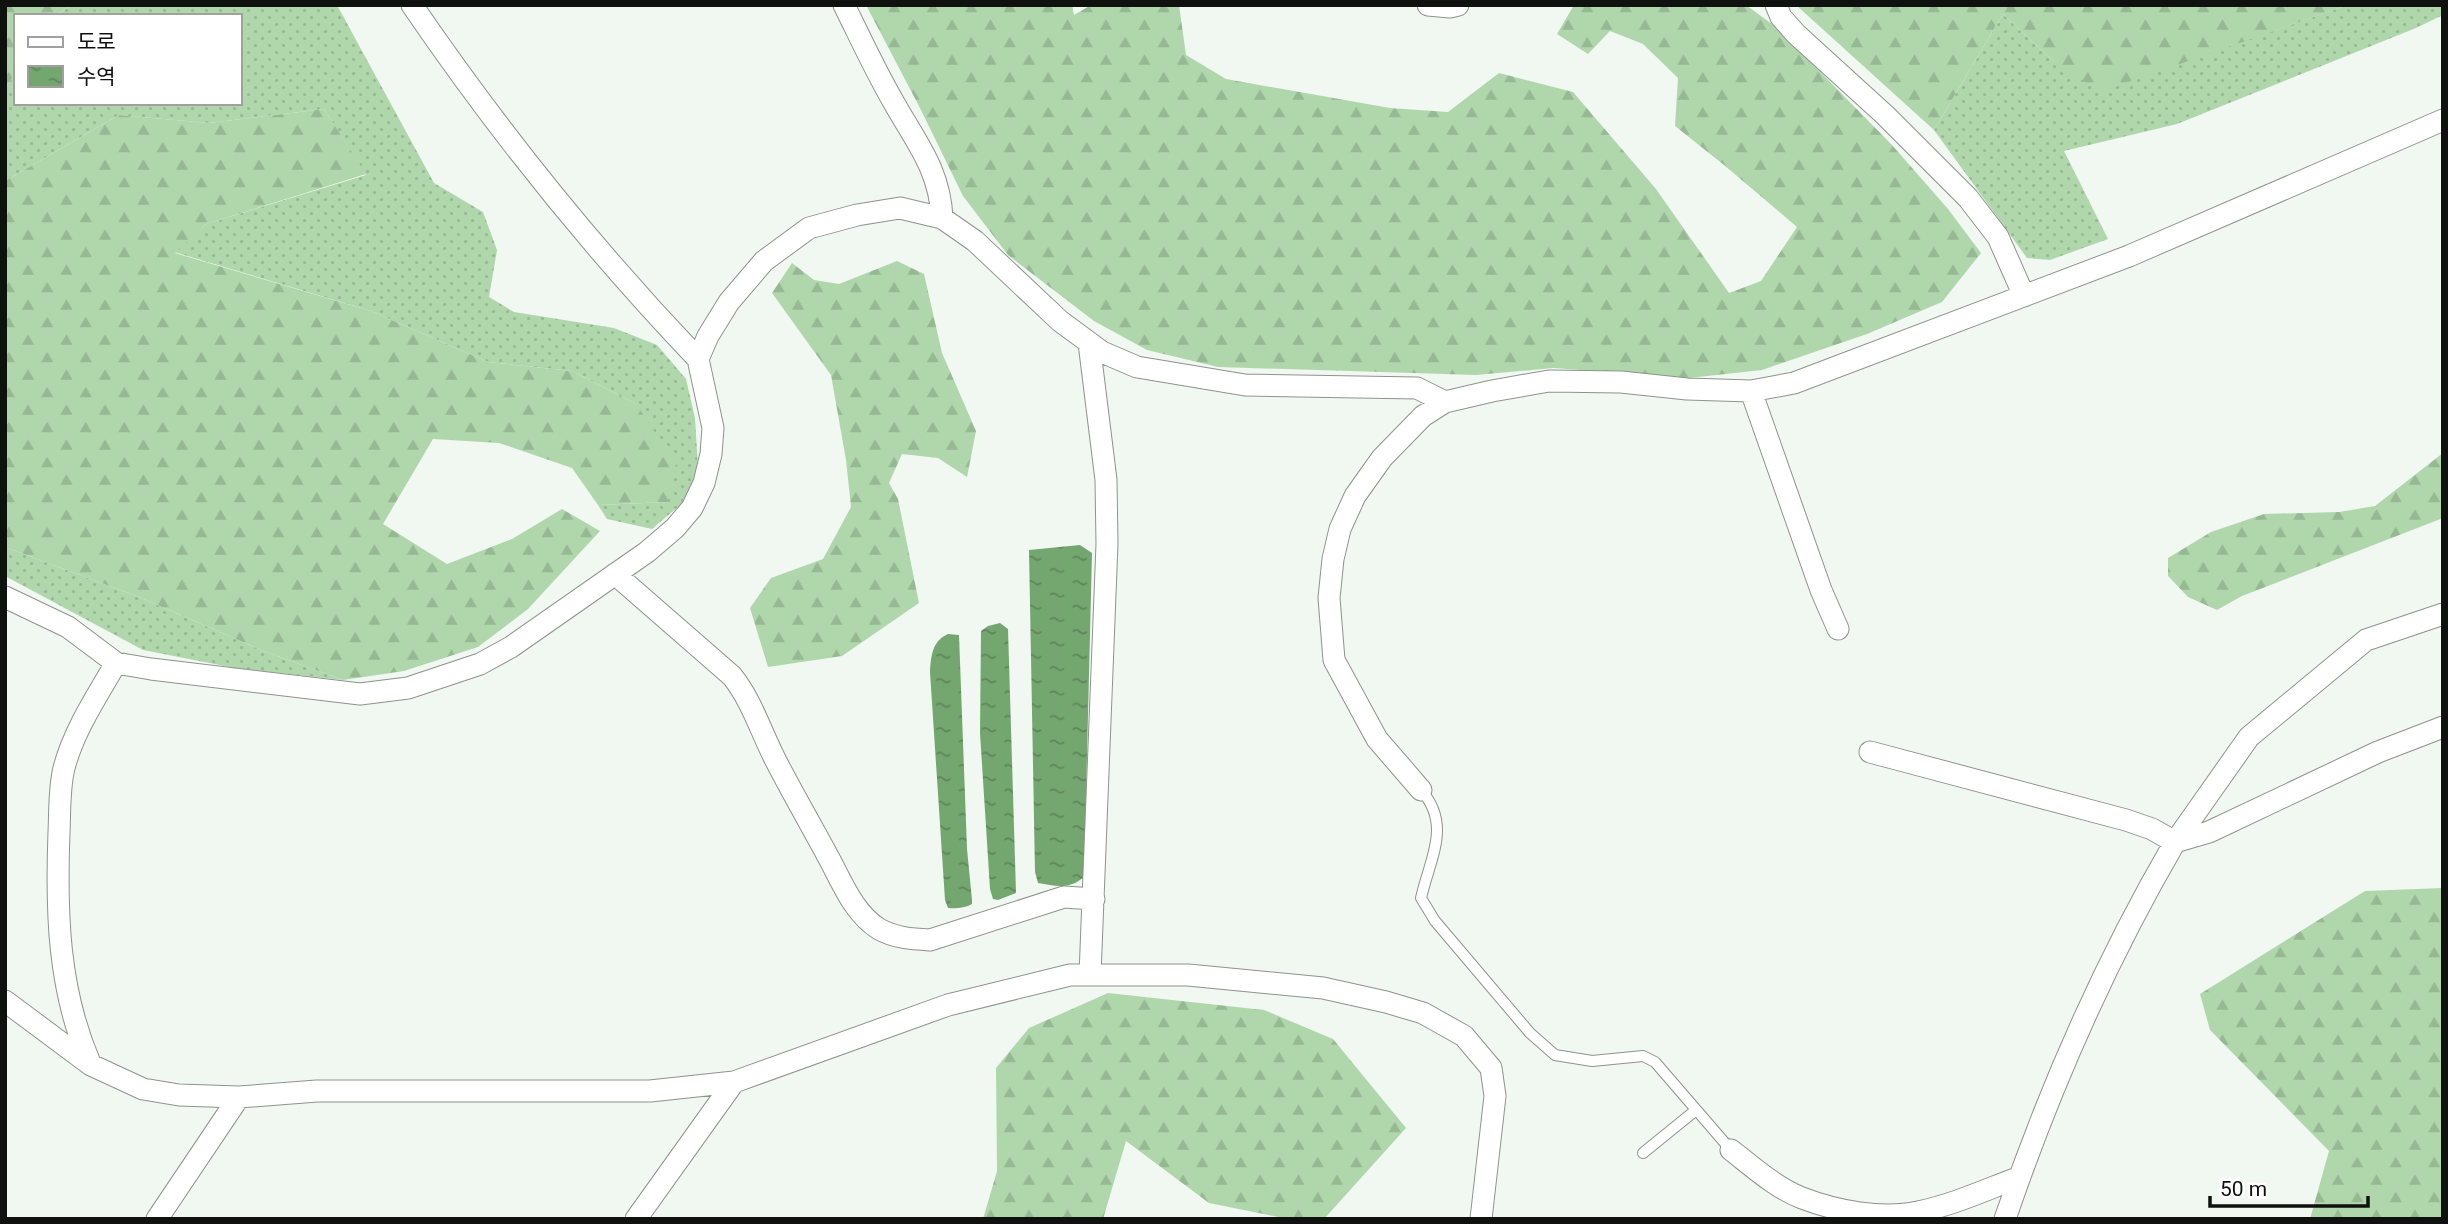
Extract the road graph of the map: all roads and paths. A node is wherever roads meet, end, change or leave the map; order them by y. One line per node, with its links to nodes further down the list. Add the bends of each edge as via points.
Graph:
1 (412, 5): 10 (street, via 511,145 647,306)
2 (844, 5): 7 (street, via 935,173)
3 (1428, 5): 4 (street)
4 (1458, 5)
5 (1776, 5): 8 (street, via 1796,34 1968,198 1998,237)
6 (2443, 120): 8 (street, via 2129,256)
7 (942, 218): 9 (street, via 975,241); 10 (street, via 900,208 809,228 764,261 729,302)
8 (2024, 296): 11 (street, via 1794,383)
9 (1089, 343): 12 (street, via 1137,367 1245,385 1417,388); 22 (street, via 1106,480 1107,544)
10 (698, 359): 13 (street, via 713,428 704,483 675,528)
11 (1751, 391): 12 (street, via 1549,380); 16 (street)
12 (1445, 402): 20 (street, via 1423,416 1382,458 1355,496 1340,529 1329,597 1334,660 1377,739)
13 (615, 574): 17 (street, via 480,664 408,688 360,694); 22 (street, via 746,693 776,760 849,894 877,928 909,939 930,940 1064,897)
14 (5, 597): 17 (street, via 68,627)
15 (2443, 614): 21 (street, via 2366,640 2249,737)
16 (1838, 629)
17 (116, 663): 25 (street, via 75,736 64,770 60,811 58,936 76,1030)
18 (2443, 727): 21 (street, via 2378,752 2209,832)
19 (1870, 752): 21 (street, via 2126,820)
20 (1421, 790): 28 (lane, via 1436,811 1439,827 1421,898 1435,921 1530,1033 1555,1055 1592,1061 1643,1056 1655,1062)
21 (2175, 842): 31 (street, via 2133,913 2083,1018)
22 (1094, 899): 23 (street)
23 (1090, 975): 26 (street, via 1070,975 948,1005); 34 (street, via 1188,975 1323,988 1423,1013 1464,1036 1491,1068 1494,1096)
24 (5, 1001): 25 (street)
25 (91, 1065): 27 (street, via 143,1090)
26 (734, 1082): 27 (street, via 650,1091 317,1091); 33 (street)
27 (239, 1097): 32 (street)
28 (1696, 1110): 29 (lane); 30 (lane)
29 (1731, 1150): 31 (street, via 1801,1198 1877,1215 1917,1212)
30 (1643, 1153)
31 (2020, 1177): 35 (street)
32 (157, 1219)
33 (636, 1219)
34 (1481, 1219)
35 (2005, 1219)

